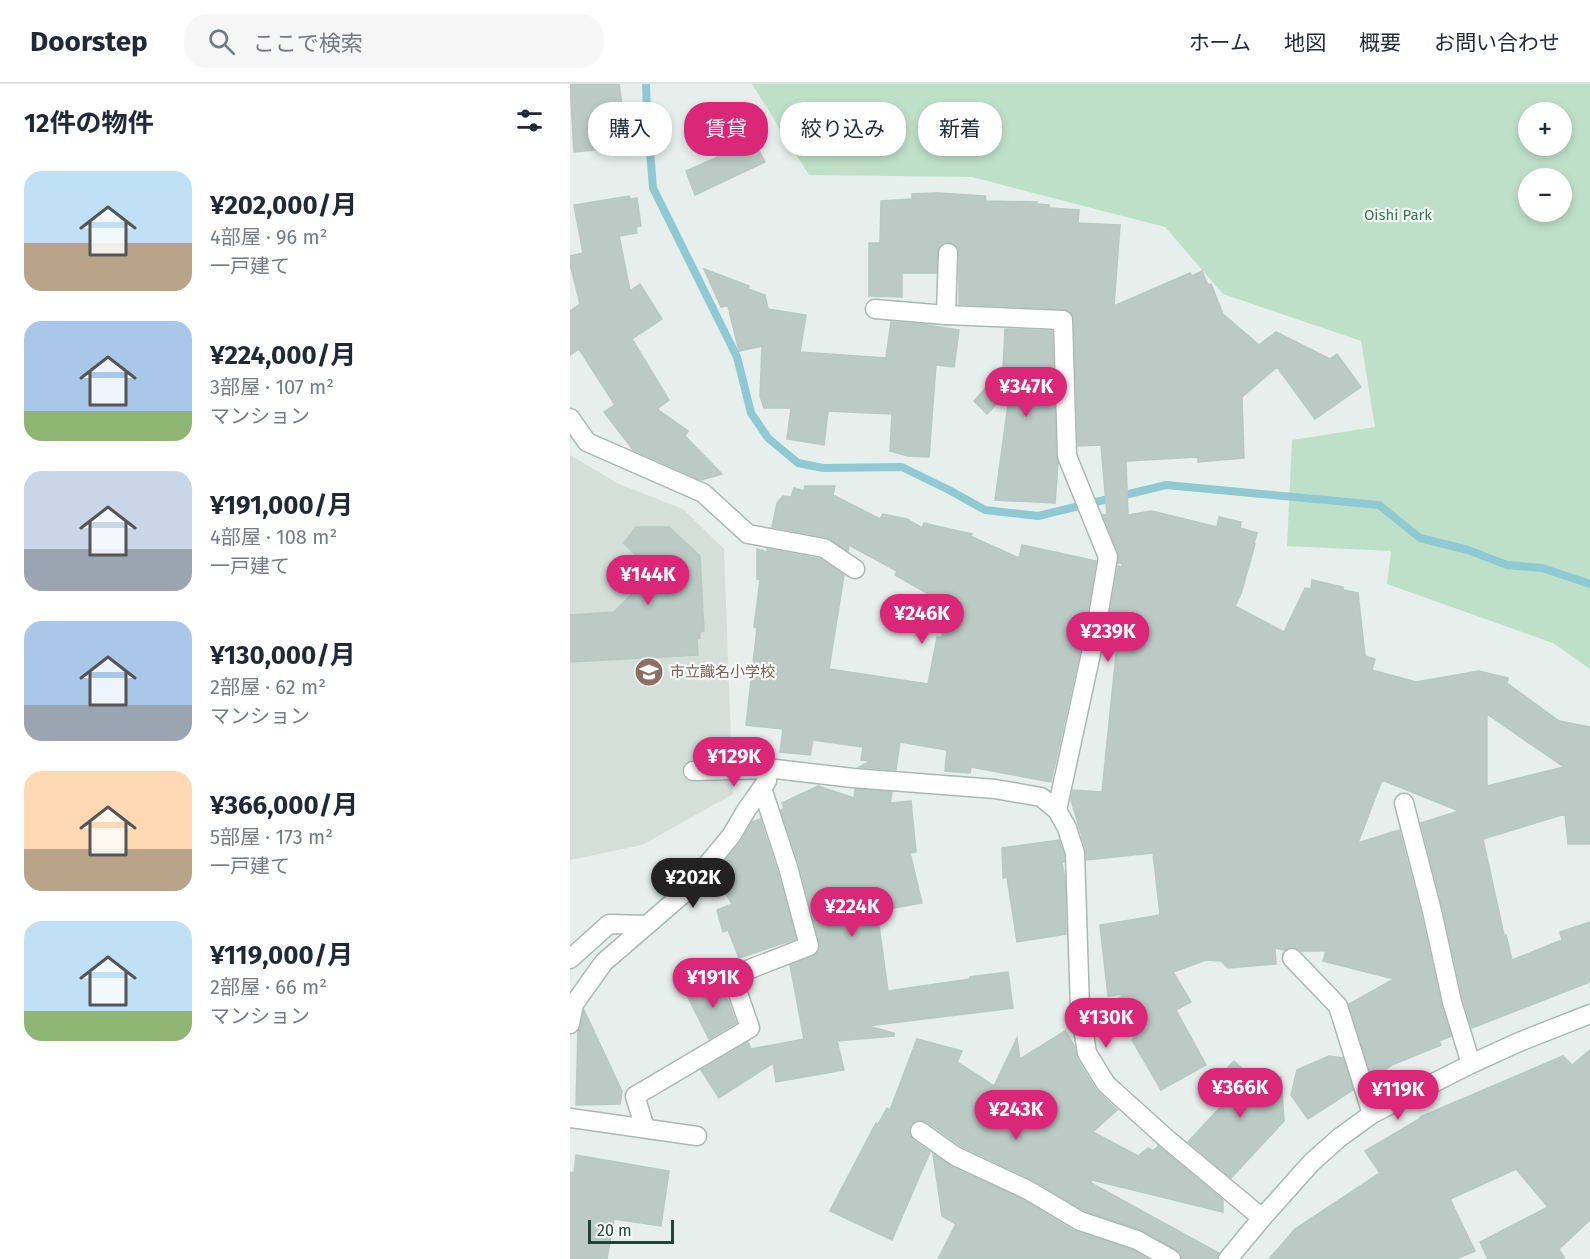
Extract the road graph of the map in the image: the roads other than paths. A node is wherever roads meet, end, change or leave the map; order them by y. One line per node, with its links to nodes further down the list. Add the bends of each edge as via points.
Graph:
1 (948, 253): 3 (street)
2 (875, 309): 3 (street)
3 (946, 315): 10 (street, via 1064,320 1067,456 1108,557)
4 (570, 418): 5 (street, via 586,442 703,493 748,534 824,548)
5 (855, 569)
6 (775, 769): 7 (street); 8 (street); 10 (street, via 995,789 1041,797)
7 (693, 771)
8 (762, 788): 11 (street, via 731,836 683,894); 19 (street, via 809,946 732,976 750,1028 635,1096)
9 (1404, 803): 16 (street)
10 (1057, 810): 22 (street, via 1075,853 1080,1009 1087,1053 1106,1084)
11 (647, 925): 13 (street, via 609,924); 15 (street, via 604,962 574,1005)
12 (1292, 958): 17 (street, via 1338,1006)
13 (570, 959)
14 (1590, 1014): 16 (street)
15 (570, 1024)
16 (1471, 1064): 17 (street)
17 (1372, 1114): 22 (street, via 1312,1162)
18 (570, 1118): 19 (street)
19 (645, 1128): 21 (street)
20 (920, 1131): 23 (street, via 955,1156 1028,1190 1080,1221 1137,1240)
21 (697, 1136)
22 (1262, 1218): 24 (street)
23 (1171, 1259)
24 (1228, 1259)

